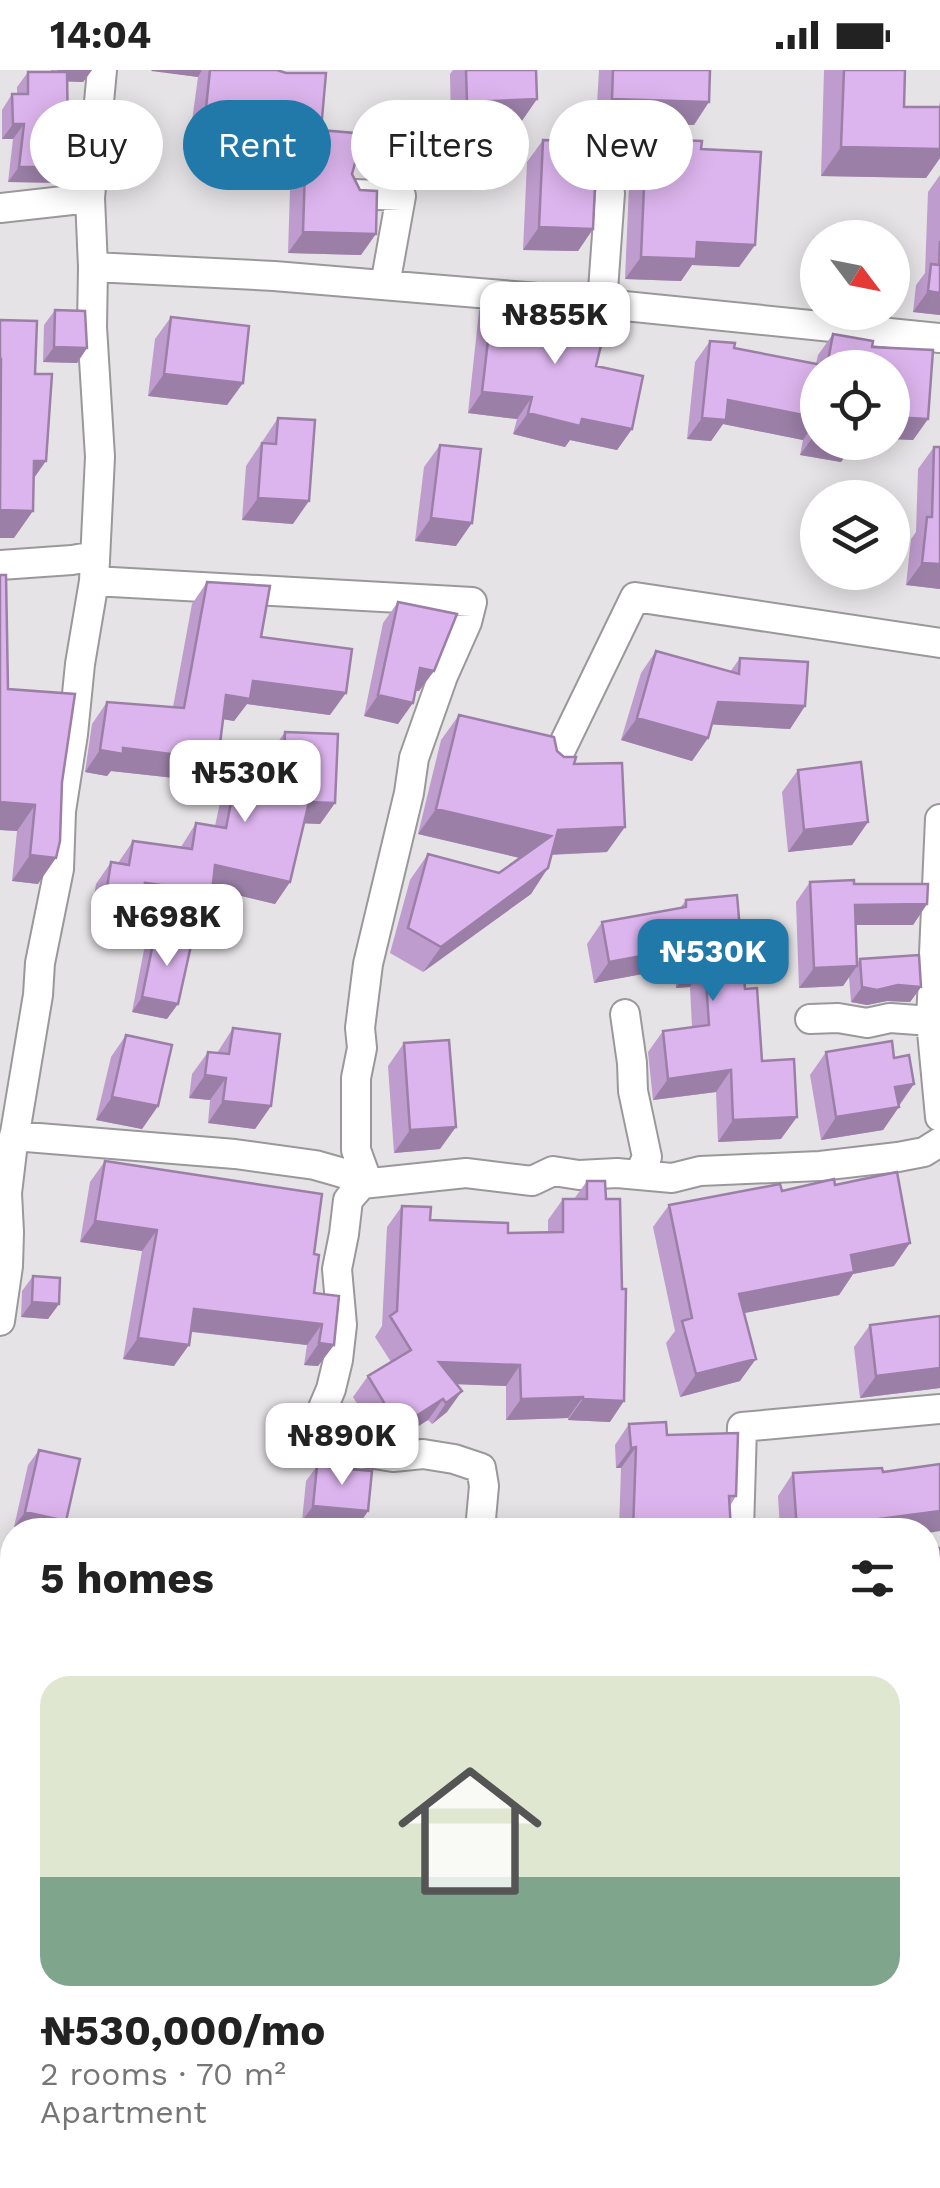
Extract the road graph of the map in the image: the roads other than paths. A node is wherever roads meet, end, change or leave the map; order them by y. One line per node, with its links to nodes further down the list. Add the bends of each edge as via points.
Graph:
1 (102, 70): 4 (street)
2 (610, 193): 8 (street)
3 (354, 194): 7 (street, via 401,196)
4 (90, 198): 5 (street); 6 (street)
5 (0, 208)
6 (93, 267): 7 (street); 11 (street, via 100,457)
7 (386, 285): 8 (street)
8 (602, 304): 9 (street)
9 (940, 338)
10 (0, 565): 11 (street, via 72,560)
11 (94, 569): 19 (street, via 59,869); 22 (street, via 472,602 414,758 368,964 356,1078 356,1150)
12 (940, 642): 13 (street, via 635,598)
13 (553, 766)
14 (940, 819): 17 (street)
15 (625, 1014): 21 (street, via 647,1156)
16 (810, 1019): 17 (street)
17 (931, 1021): 18 (street)
18 (940, 1117)
19 (14, 1136): 22 (street, via 235,1154 315,1165); 23 (street)
20 (940, 1142): 21 (street, via 924,1152 820,1166)
21 (639, 1175): 22 (street, via 553,1170 532,1181 466,1173)
22 (365, 1183): 25 (street, via 348,1200 336,1269 342,1324 323,1408 330,1447 393,1458 423,1454 480,1468)
23 (0, 1321)
24 (940, 1409): 26 (street, via 742,1428)
25 (481, 1518)
26 (739, 1518)

